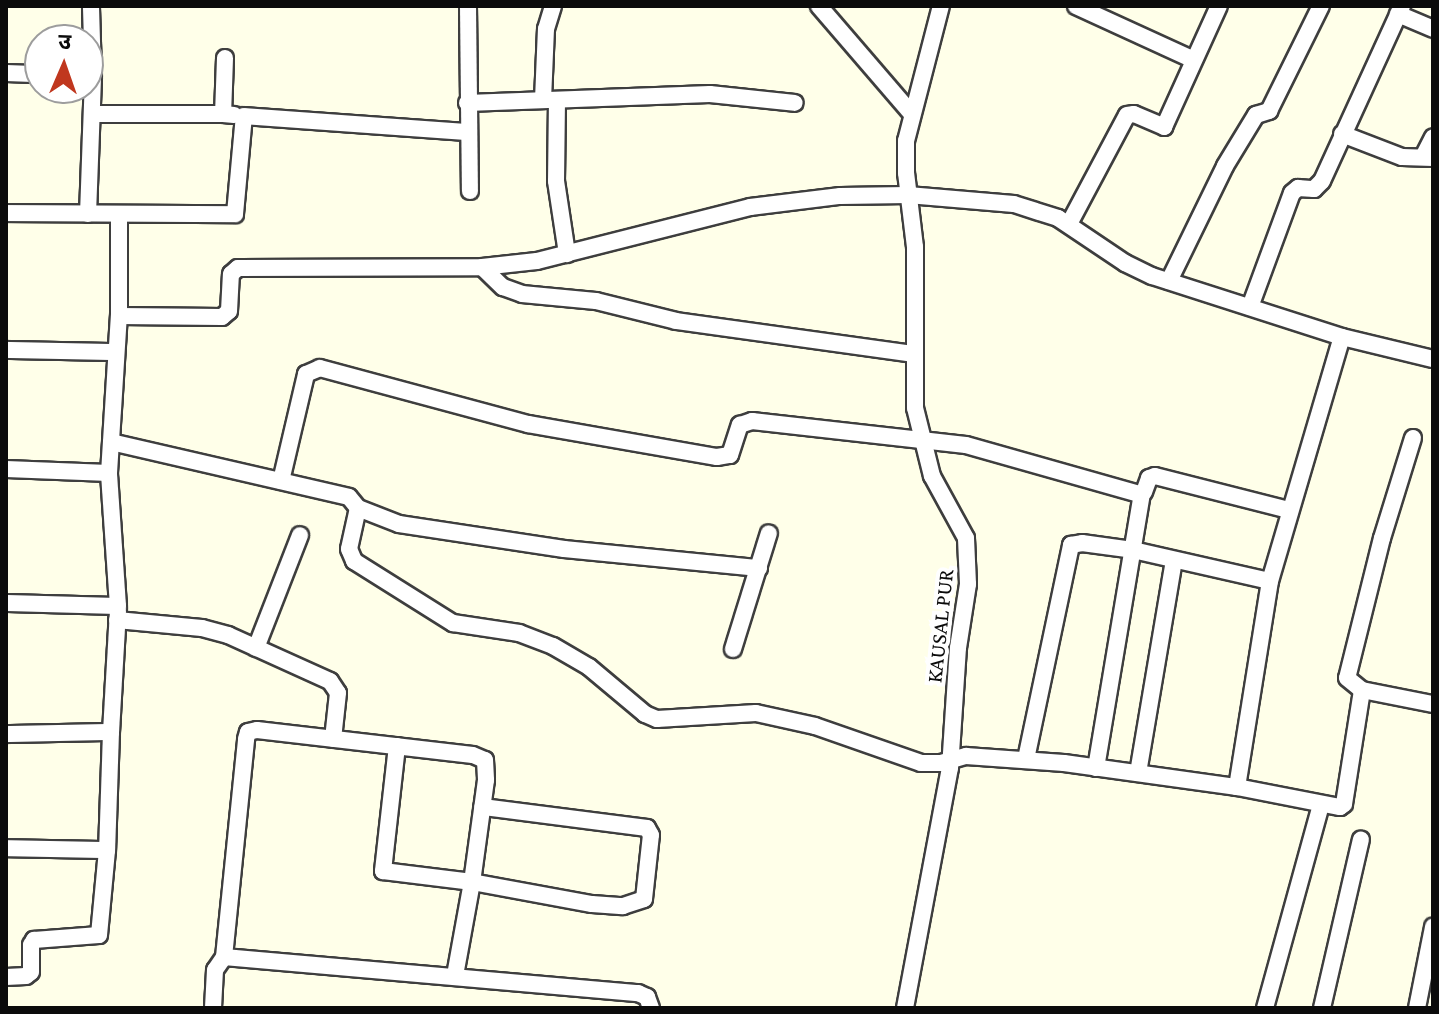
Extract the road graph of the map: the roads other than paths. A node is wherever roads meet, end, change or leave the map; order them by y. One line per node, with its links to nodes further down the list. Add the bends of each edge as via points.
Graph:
1 (468, 6): 13 (street)
2 (553, 6): 12 (street, via 546,29)
3 (819, 6): 16 (street)
4 (941, 6): 16 (street, KAUSAL PUR)
5 (1076, 6): 11 (street)
6 (1219, 6): 11 (street)
7 (1321, 6): 32 (street, via 1269,111 1256,115 1225,166)
8 (1400, 10): 9 (street); 21 (street)
9 (1433, 29)
10 (225, 58): 18 (street)
11 (1192, 59): 29 (street, via 1164,127 1134,114 1125,117)
12 (550, 100): 13 (street); 14 (street, via 710,94); 30 (street)
13 (467, 103): 20 (street)
14 (795, 103)
15 (93, 104): 17 (street)
16 (911, 113): 25 (street, KAUSAL PUR, via 905,159)
17 (94, 114): 18 (street); 27 (street)
18 (223, 114): 19 (street)
19 (244, 116): 20 (street); 28 (street, via 235,214)
20 (468, 132): 24 (street)
21 (1342, 134): 23 (street, via 1391,154); 33 (street, via 1319,186 1292,193)
22 (1433, 137): 23 (street)
23 (1428, 158)
24 (470, 191)
25 (908, 195): 29 (street, via 1014,204); 30 (street, via 765,205); 38 (street, KAUSAL PUR, via 915,247)
26 (6, 213): 27 (street)
27 (88, 214): 28 (street)
28 (119, 215): 34 (street)
29 (1069, 224): 32 (street, via 1134,268)
30 (567, 254): 31 (street)
31 (482, 267): 34 (street, via 238,268 231,274 231,303 222,317); 38 (street, via 503,287 522,294 596,301 676,321)
32 (1169, 281): 33 (street)
33 (1250, 307): 35 (street)
34 (119, 316): 37 (street)
35 (1342, 337): 39 (street); 48 (street)
36 (6, 350): 37 (street)
37 (115, 352): 42 (street)
38 (914, 354): 41 (street, KAUSAL PUR)
39 (1433, 359)
40 (1413, 438): 59 (street, via 1347,676)
41 (920, 440): 45 (street, via 747,421 740,425 730,455 717,457 528,424 315,368 306,374); 46 (street, via 973,447); 65 (street, KAUSAL PUR, via 932,476 962,525 968,549)
42 (111, 442): 44 (street); 45 (street)
43 (6, 469): 44 (street)
44 (109, 473): 56 (street)
45 (281, 481): 47 (street, via 349,497)
46 (1142, 493): 48 (street, via 1155,476); 51 (street)
47 (358, 508): 53 (street, via 399,524 564,549); 65 (street, via 349,549 354,561 453,623 519,633 553,646 589,667 651,717 756,713 815,726 921,763)
48 (1288, 510): 54 (street)
49 (769, 533): 53 (street)
50 (300, 535): 57 (street)
51 (1133, 550): 52 (street); 66 (street, via 1082,543 1069,548); 67 (street)
52 (1174, 560): 54 (street); 68 (street)
53 (759, 568): 58 (street)
54 (1270, 581): 69 (street)
55 (6, 603): 56 (street)
56 (118, 613): 57 (street, via 202,628); 61 (street)
57 (256, 648): 63 (street, via 336,687)
58 (733, 649)
59 (1362, 690): 60 (street); 70 (street, via 1344,805)
60 (1433, 704)
61 (111, 732): 62 (street); 74 (street)
62 (6, 734)
63 (333, 739): 64 (street); 77 (street, via 248,732)
64 (397, 746): 71 (street, via 482,758); 75 (street, via 382,869)
65 (950, 759): 66 (street); 82 (street, KAUSAL PUR)
66 (1026, 759): 67 (street)
67 (1096, 768): 68 (street)
68 (1138, 773): 69 (street)
69 (1237, 787): 70 (street)
70 (1321, 805): 83 (street)
71 (482, 807): 75 (street); 75 (street, via 647,828 651,835 646,896 638,904 613,906)
72 (1361, 839): 84 (street)
73 (6, 848): 74 (street)
74 (107, 850): 79 (street, via 99,935 34,940 31,972)
75 (472, 882): 78 (street)
76 (1433, 927): 85 (street)
77 (224, 957): 78 (street); 80 (street, via 215,970)
78 (455, 976): 81 (street, via 638,993 647,997)
79 (6, 977)
80 (213, 1008)
81 (651, 1008)
82 (905, 1008)
83 (1265, 1008)
84 (1322, 1008)
85 (1417, 1008)

